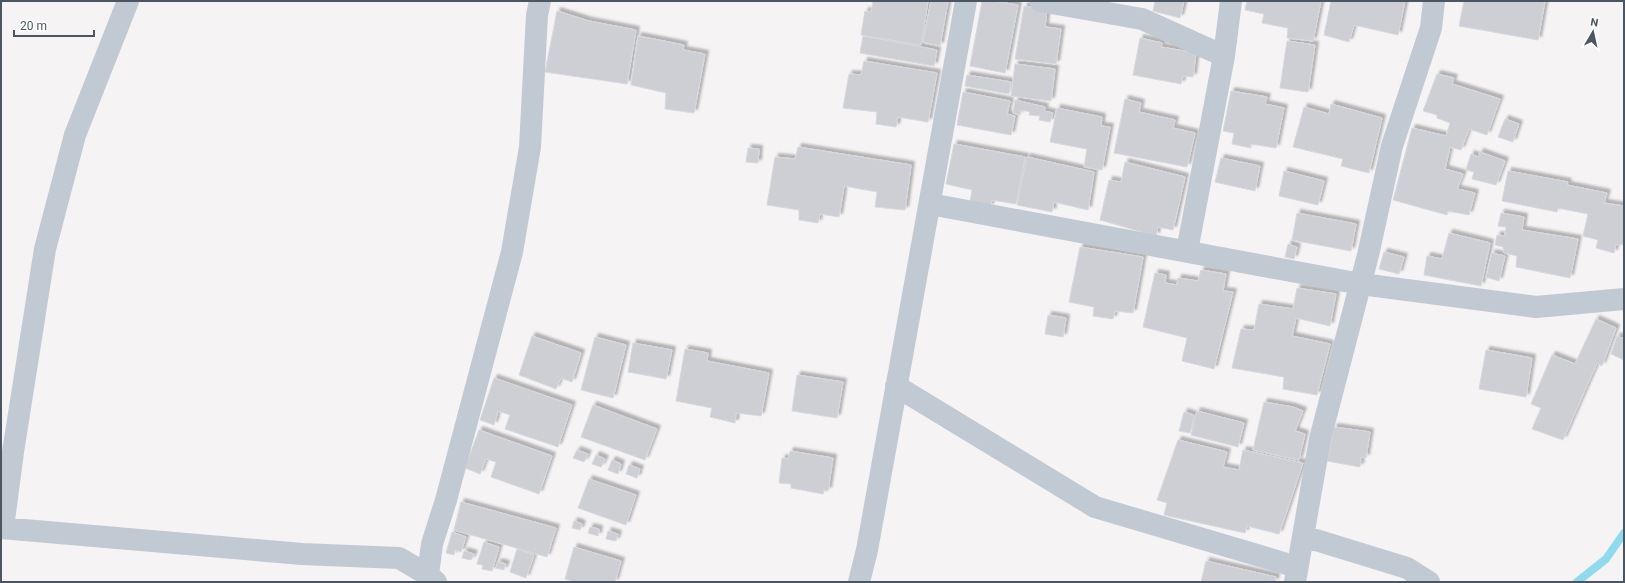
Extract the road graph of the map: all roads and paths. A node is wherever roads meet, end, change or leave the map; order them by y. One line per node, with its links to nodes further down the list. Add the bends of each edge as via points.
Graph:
1 (128, 1): 13 (street, via 75,135 46,249)
2 (540, 1): 16 (street, via 530,147 512,252 432,544)
3 (966, 1): 8 (street)
4 (1040, 1): 7 (street, via 1142,19)
5 (1231, 1): 7 (street)
6 (1434, 1): 10 (street, via 1431,28 1392,146)
7 (1224, 56): 9 (street)
8 (930, 204): 9 (street); 12 (street)
9 (1187, 252): 10 (street)
10 (1361, 284): 11 (street, via 1536,307); 14 (street, via 1320,439)
11 (1624, 299)
12 (896, 386): 15 (street, via 1095,507); 17 (street)
13 (2, 528): 16 (street, via 302,554 399,558)
14 (1303, 536): 15 (street); 18 (street, via 1407,568)
15 (1296, 574)
16 (432, 578)
17 (859, 582)
18 (1429, 582)

